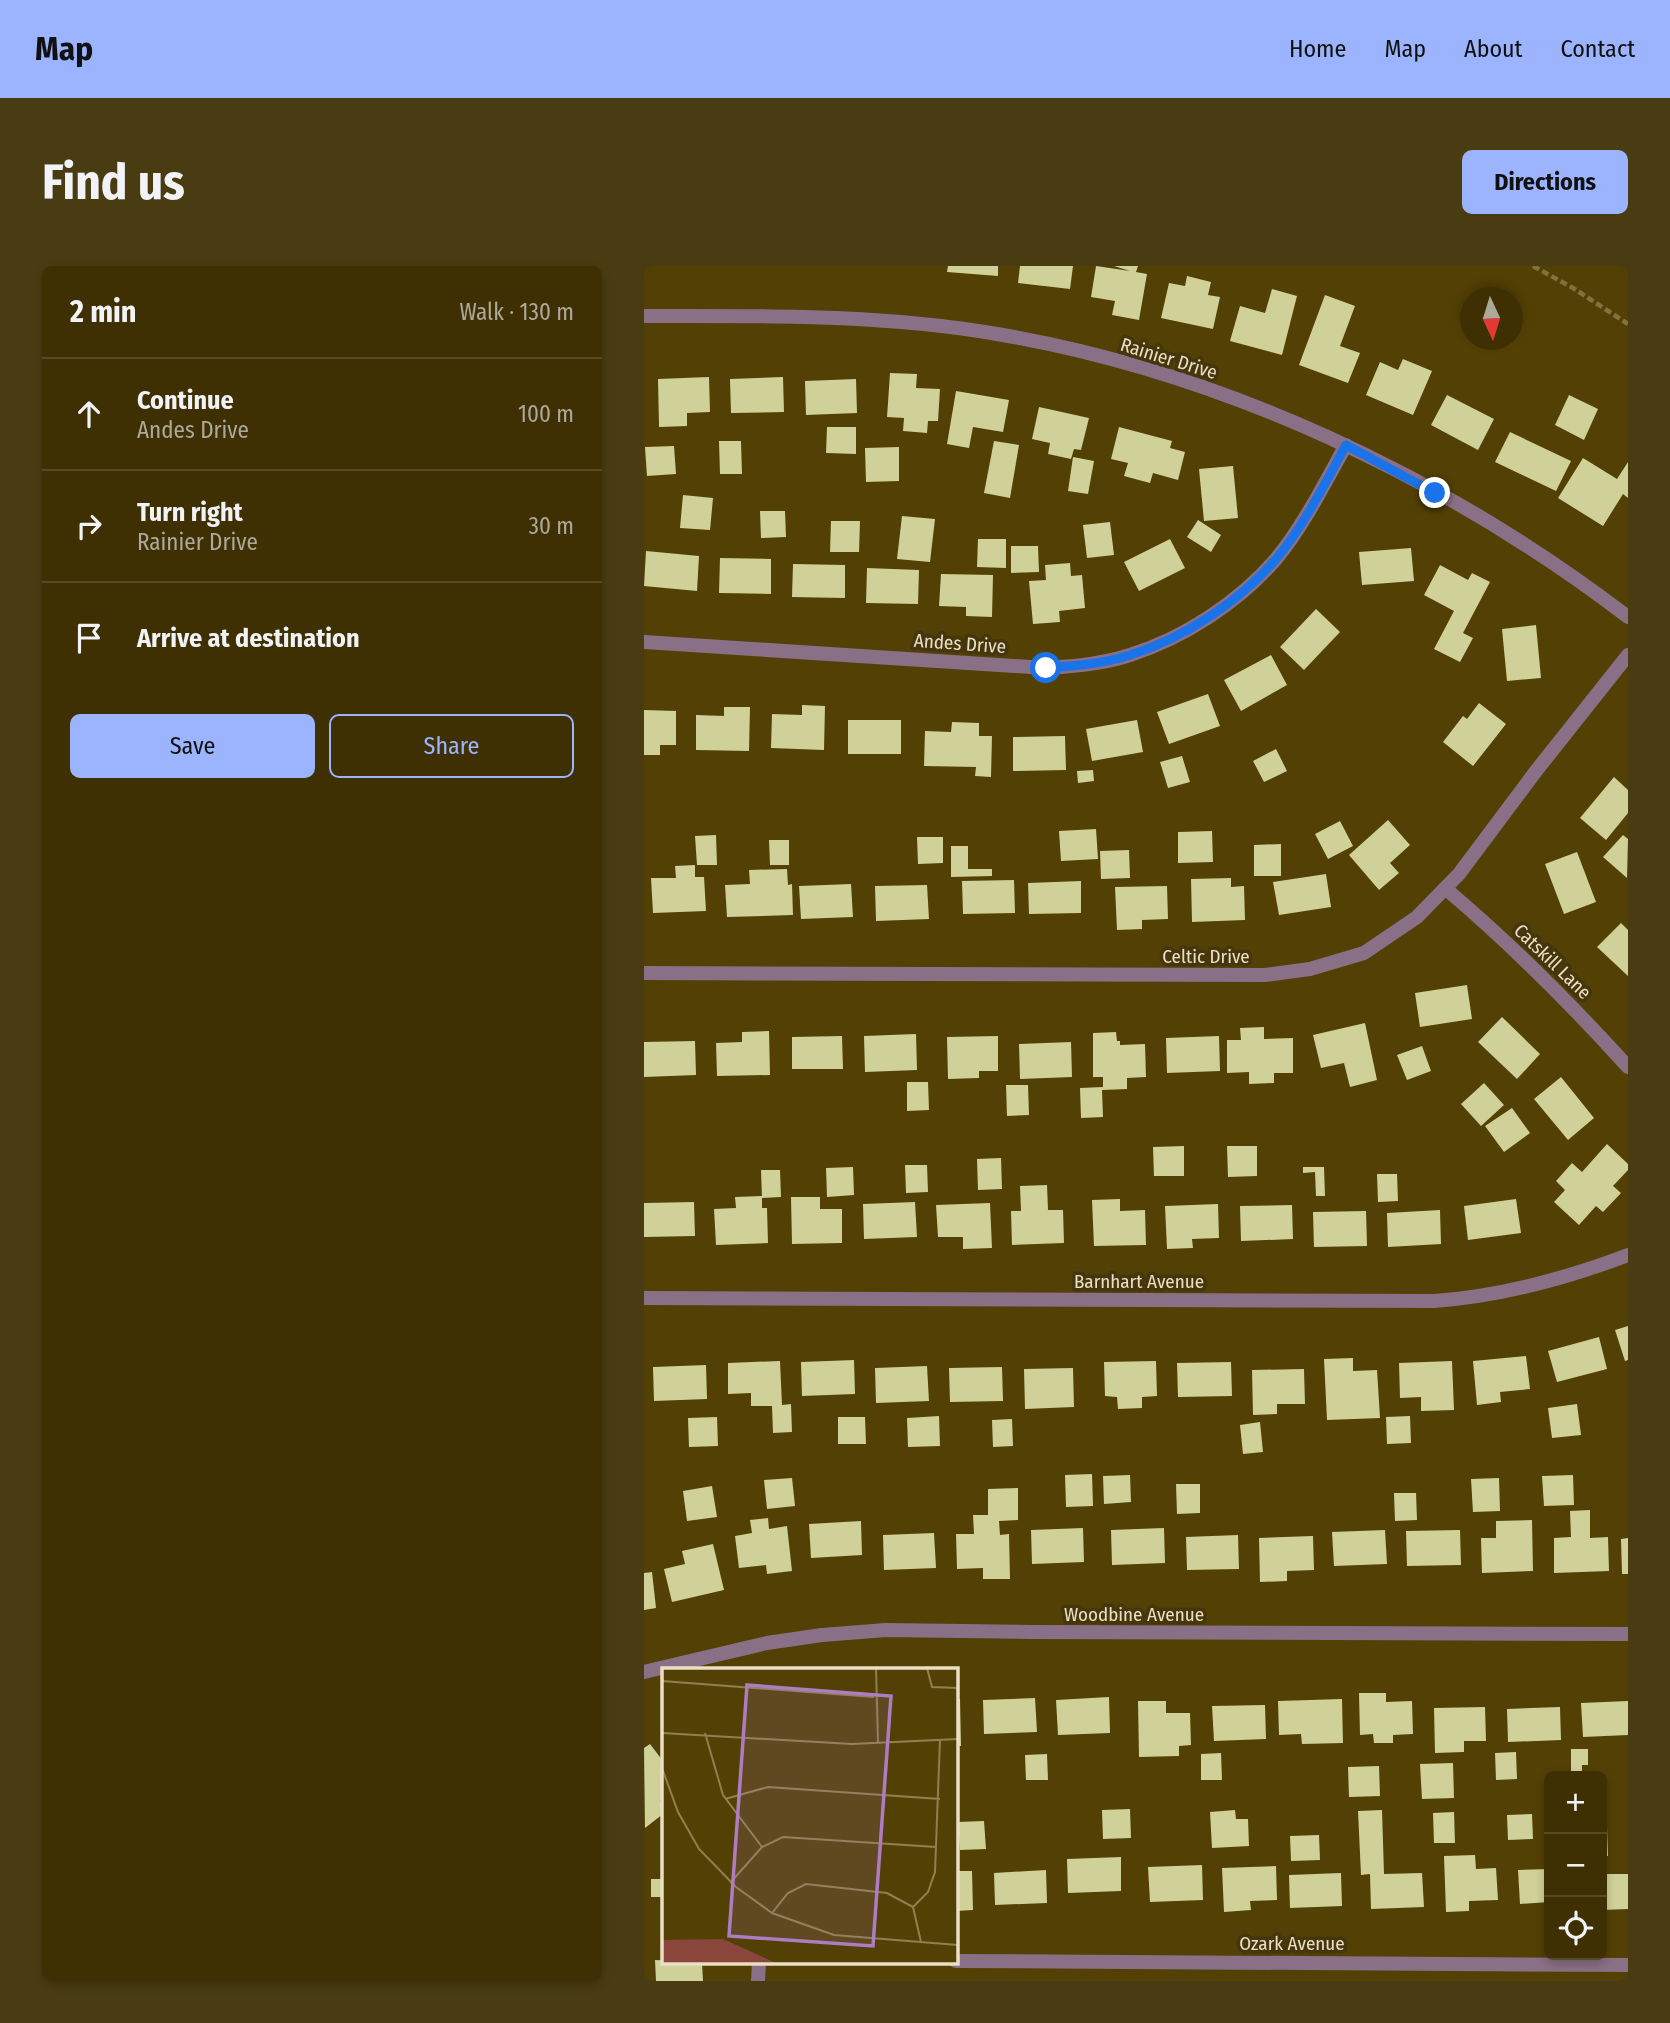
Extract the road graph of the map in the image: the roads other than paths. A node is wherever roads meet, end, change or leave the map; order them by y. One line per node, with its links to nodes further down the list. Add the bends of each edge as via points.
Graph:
1 (644, 316): 2 (street, Rainier Drive, via 807,316 997,334 1175,377)
2 (1346, 445): 3 (street, Rainier Drive, via 1519,541); 4 (street, Andes Drive, via 1276,558 1246,588 1175,636 1130,655 1046,668)
3 (1628, 617)
4 (644, 642)
5 (1628, 655): 6 (street, Celtic Drive)
6 (1446, 889): 7 (street, Celtic Drive, via 1417,917 1364,953 1310,969 1265,975); 8 (street, Catskill Lane, via 1570,1003)
7 (644, 973)
8 (1628, 1067)
9 (1628, 1255): 10 (street, Barnhart Avenue, via 1520,1289 1434,1301)
10 (644, 1298)
11 (1628, 1634): 12 (street, Woodbine Avenue, via 886,1630 767,1643)
12 (711, 1663): 13 (street, Woodbine Avenue)
13 (674, 1668)
14 (662, 1670): 15 (street, Woodbine Avenue)
15 (644, 1672)
16 (957, 1961): 17 (street, Ozark Avenue)
17 (1628, 1965)

